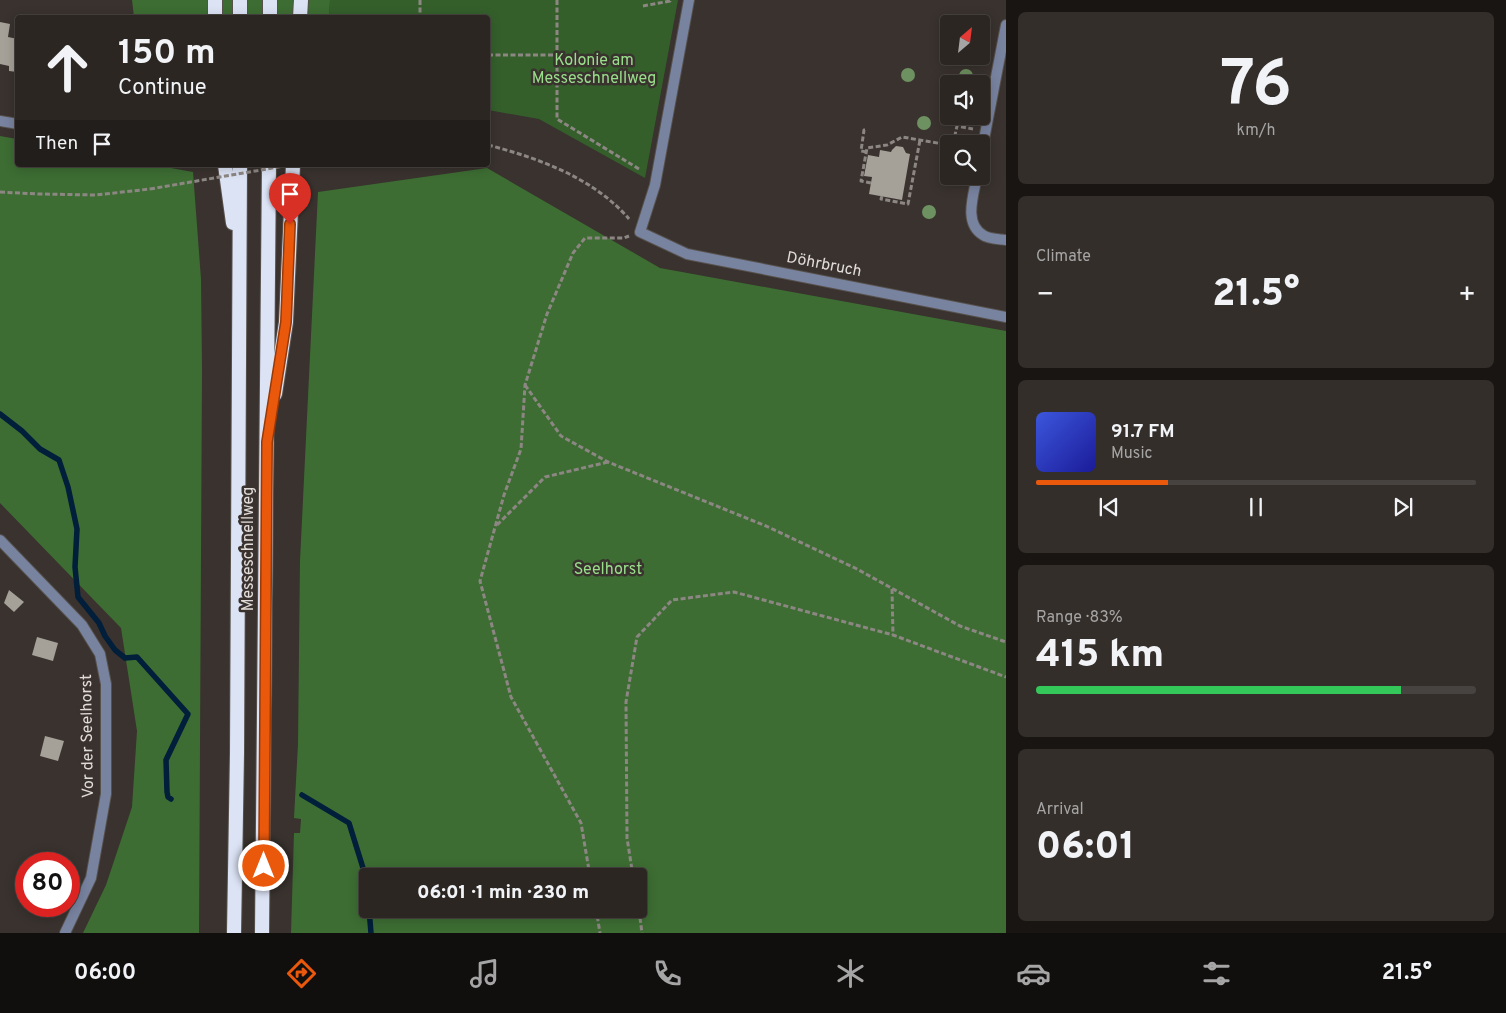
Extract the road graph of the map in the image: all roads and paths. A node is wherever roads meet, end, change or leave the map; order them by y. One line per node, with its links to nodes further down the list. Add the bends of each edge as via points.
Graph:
1 (215, 0): 10 (highway)
2 (240, 0): 11 (highway)
3 (270, 0): 12 (highway)
4 (301, 0): 13 (highway)
5 (420, 0): 14 (path)
6 (557, 0): 16 (path)
7 (670, 0): 9 (path)
8 (689, 0): 38 (street, via 655,185)
9 (643, 6)
10 (215, 15)
11 (240, 15)
12 (270, 15)
13 (300, 15)
14 (420, 15)
15 (1006, 25): 21 (street)
16 (557, 55): 17 (path); 33 (path, via 557,119)
17 (490, 56)
18 (0, 121): 19 (street)
19 (15, 124)
20 (865, 130): 27 (path, via 861,151)
21 (986, 131): 22 (path, via 957,126); 23 (street)
22 (956, 135)
23 (985, 135)
24 (920, 140): 25 (path); 27 (path, via 902,138 888,145 867,148); 37 (path, via 908,204 881,199)
25 (940, 143)
26 (490, 146): 38 (path, via 575,176 619,208)
27 (867, 152): 34 (path, via 862,181)
28 (225, 167): 40 (highway)
29 (240, 167): 40 (highway, Messeschnellweg)
30 (269, 167): 43 (highway, Messeschnellweg)
31 (280, 167): 36 (path, bridge, via 96,195)
32 (292, 167): 43 (highway, via 286,322)
33 (639, 170)
34 (871, 183)
35 (975, 185): 39 (street, via 971,210 975,227 983,236)
36 (0, 192)
37 (882, 196)
38 (640, 232): 41 (street, Döhrbruch, via 687,254); 42 (path, via 624,238 585,238 573,253 547,314)
39 (1006, 240)
40 (240, 266): 56 (highway, Messeschnellweg)
41 (1006, 316)
42 (526, 385): 44 (path, via 561,436); 45 (path, via 521,449)
43 (267, 442): 57 (highway, Messeschnellweg)
44 (608, 462): 45 (path, via 546,477); 47 (path, via 766,526)
45 (496, 525): 51 (path, via 480,581 511,697 581,823)
46 (0, 540): 55 (street, Vor der Seelhorst, via 82,626 100,654 104,677 106,794 91,878)
47 (892, 588): 48 (path); 49 (path, via 960,626)
48 (892, 635): 50 (path); 52 (path, via 734,592 672,600 637,637 626,702 627,838)
49 (1006, 642)
50 (1006, 677)
51 (589, 868)
52 (632, 868)
53 (598, 918): 58 (path)
54 (640, 918): 59 (path)
55 (66, 933)
56 (234, 933)
57 (262, 933)
58 (600, 933)
59 (642, 933)

